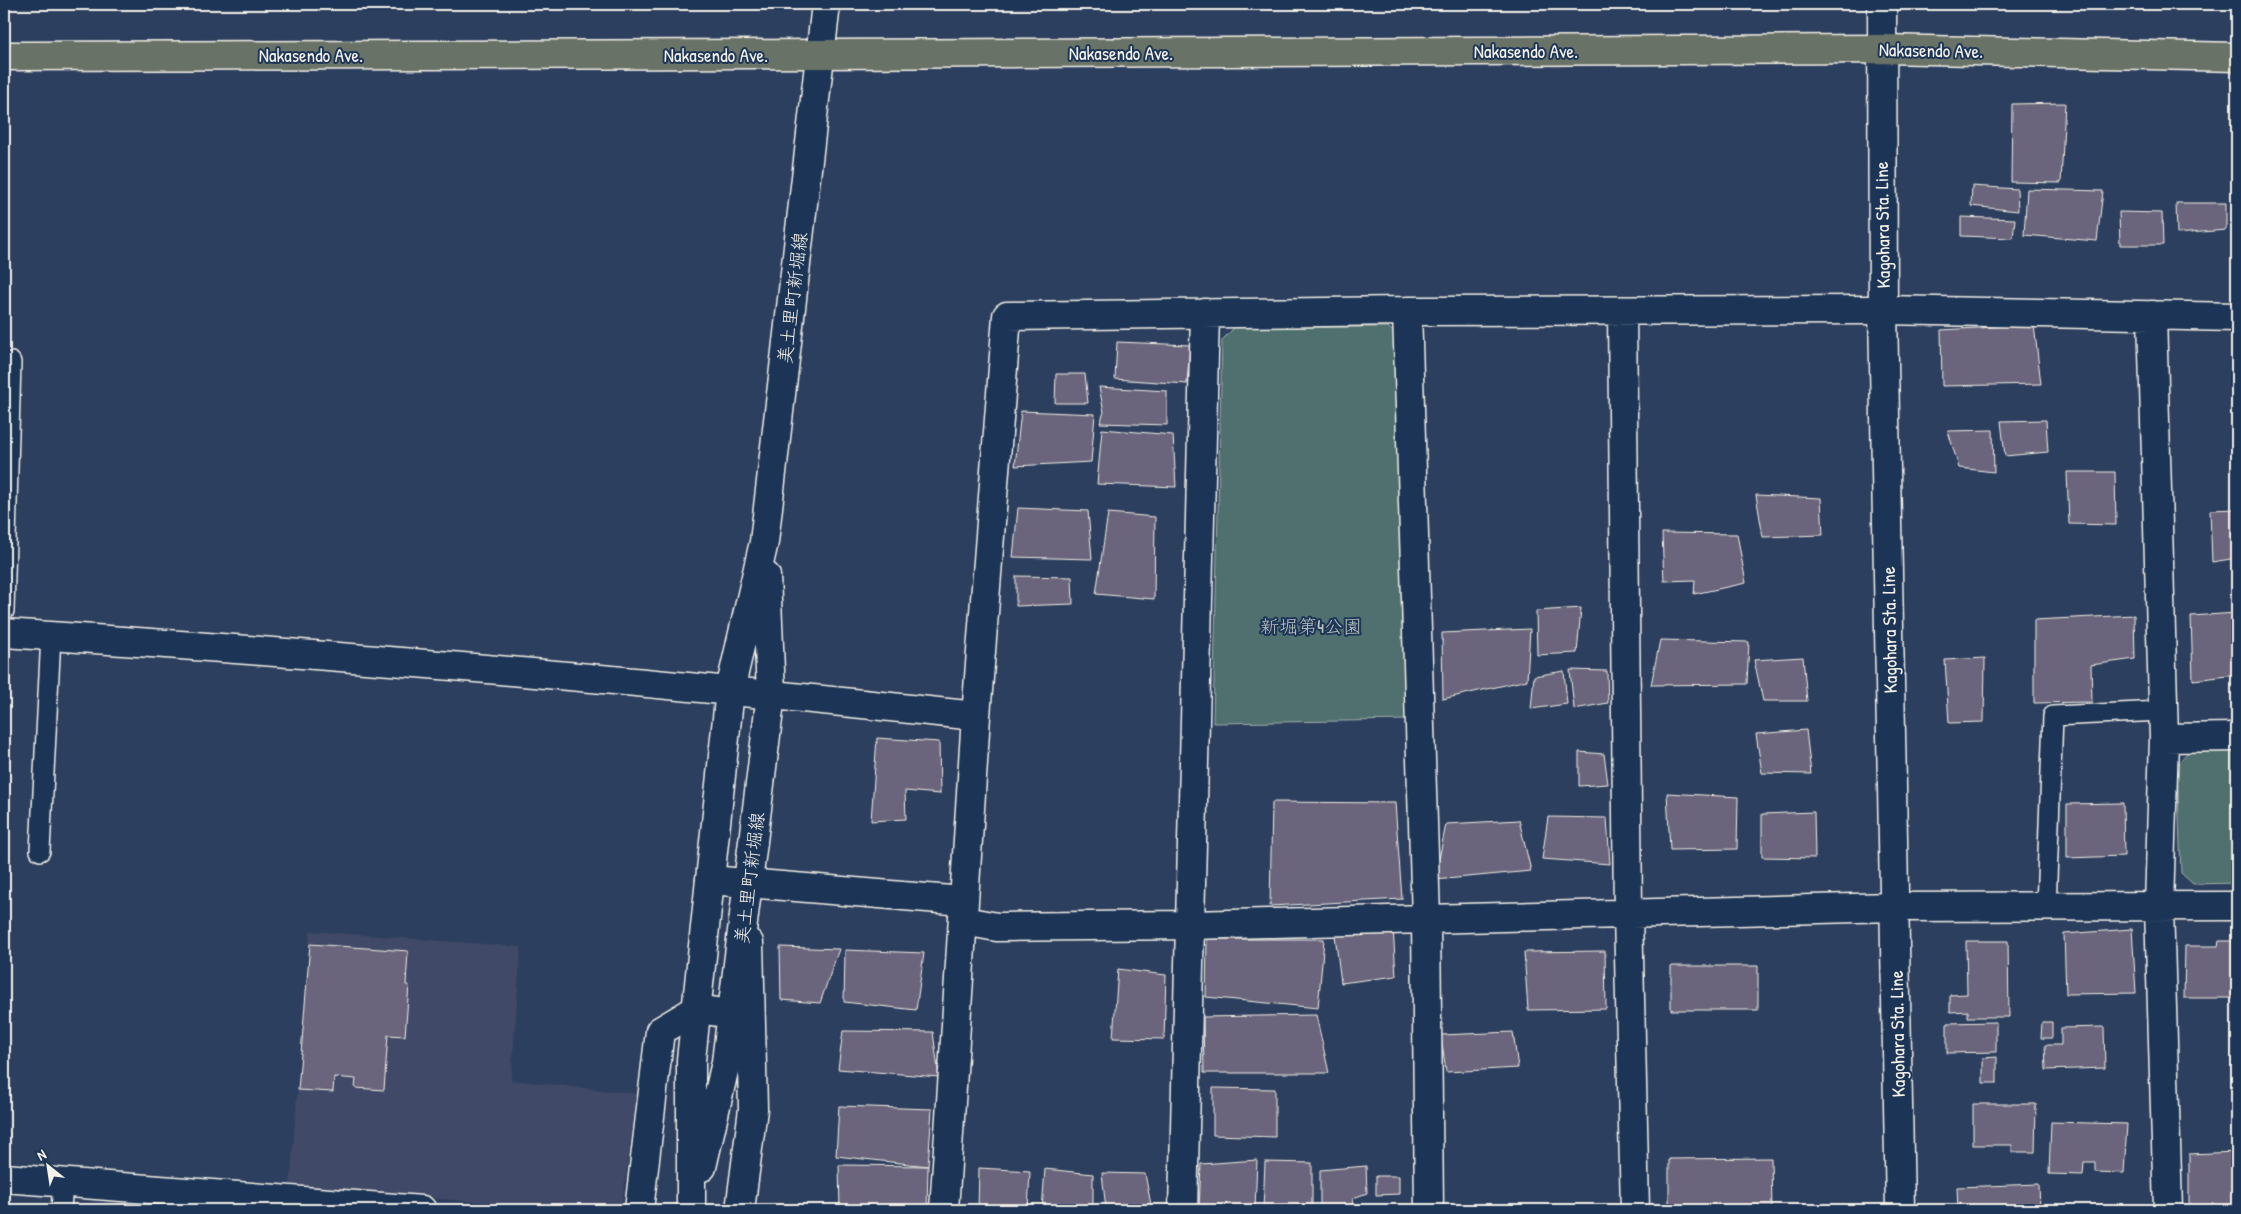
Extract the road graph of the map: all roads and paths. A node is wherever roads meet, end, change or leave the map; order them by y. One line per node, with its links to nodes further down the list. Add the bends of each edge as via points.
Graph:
1 (826, 4): 4 (street, 美土里町新堀線)
2 (1882, 4): 3 (street, Kagohara Sta. Line)
3 (1883, 49): 4 (highway, Nakasendo Ave.); 6 (highway, Nakasendo Ave.); 8 (street, Kagohara Sta. Line)
4 (820, 54): 5 (highway, Nakasendo Ave.); 14 (street, 美土里町新堀線)
5 (4, 56)
6 (2237, 57)
7 (1622, 310): 8 (street); 9 (street); 31 (street)
8 (1883, 310): 11 (street); 27 (street, Kagohara Sta. Line)
9 (1407, 311): 10 (street); 32 (street)
10 (1205, 313): 20 (street, via 1007,316); 33 (street)
11 (2152, 315): 12 (street); 21 (street)
12 (2237, 317)
13 (11, 362): 15 (lane)
14 (764, 542): 18 (street, 美土里町新堀線); 19 (street, 美土里町新堀線)
15 (4, 611)
16 (4, 633): 17 (street)
17 (51, 636): 18 (street); 23 (lane)
18 (730, 690): 19 (street); 24 (street, 美土里町新堀線)
19 (771, 694): 20 (street); 25 (street, 美土里町新堀線)
20 (976, 716): 30 (street)
21 (2163, 724): 22 (street); 28 (lane, via 2053,716); 29 (street)
22 (2237, 737)
23 (40, 852)
24 (710, 880): 25 (street); 34 (street, 美土里町新堀線)
25 (748, 882): 30 (street); 35 (street, 美土里町新堀線); 43 (street, via 753,1109)
26 (2237, 906): 29 (street)
27 (1894, 907): 28 (street); 31 (street); 48 (street, Kagohara Sta. Line)
28 (2046, 907): 29 (street)
29 (2159, 907): 49 (street)
30 (963, 911): 33 (street, via 997,927); 44 (street)
31 (1628, 913): 32 (street); 47 (street)
32 (1426, 919): 33 (street); 46 (street)
33 (1191, 925): 45 (street)
34 (697, 1009): 35 (street); 41 (street, via 660,1031); 42 (street, 美土里町新堀線, via 691,1060)
35 (732, 1014): 42 (street, 美土里町新堀線, via 726,1062)
36 (4, 1178): 37 (street)
37 (63, 1183): 38 (street); 39 (lane)
38 (306, 1207): 40 (street)
39 (61, 1210)
40 (422, 1210)
41 (638, 1210)
42 (692, 1210)
43 (740, 1210)
44 (944, 1210)
45 (1183, 1210)
46 (1430, 1210)
47 (1635, 1210)
48 (1900, 1210)
49 (2168, 1210)

